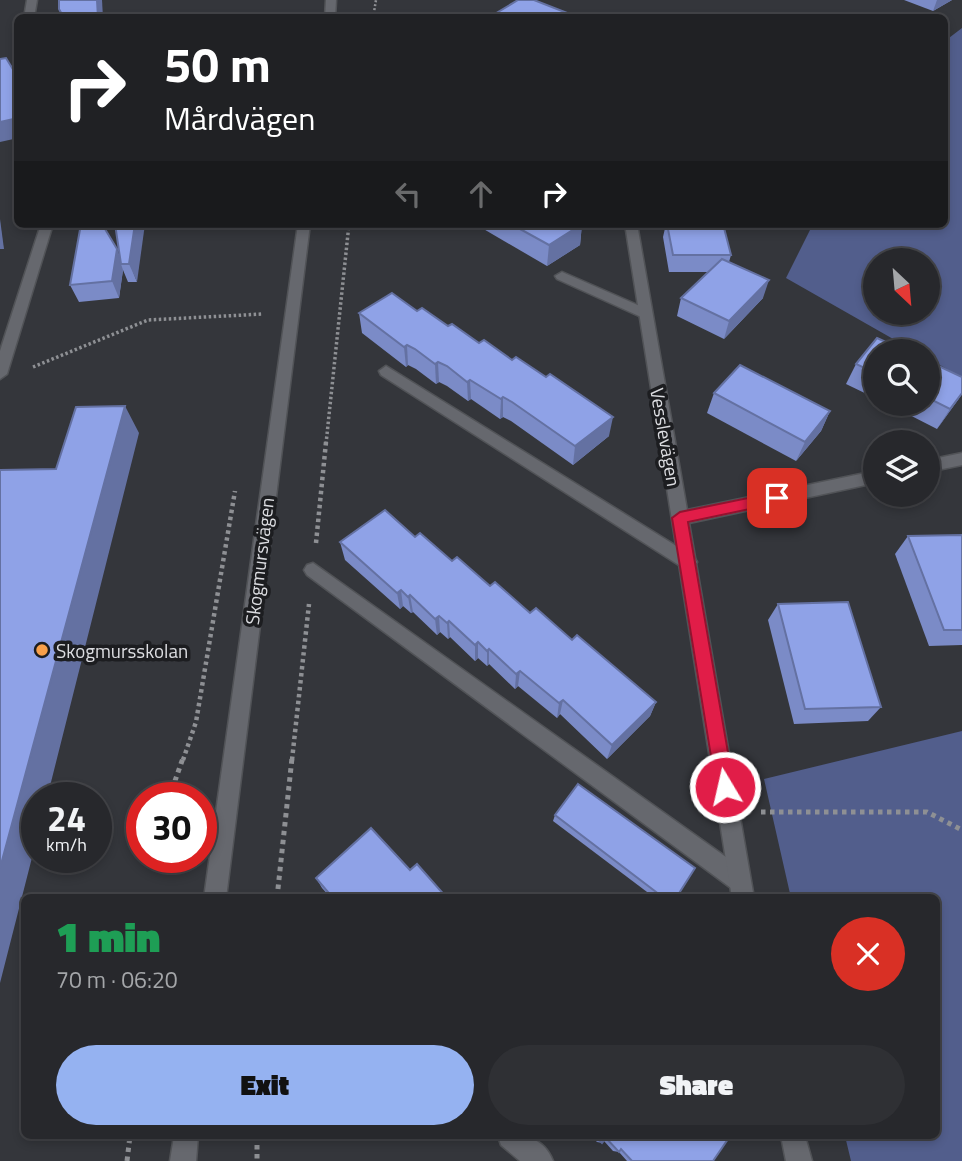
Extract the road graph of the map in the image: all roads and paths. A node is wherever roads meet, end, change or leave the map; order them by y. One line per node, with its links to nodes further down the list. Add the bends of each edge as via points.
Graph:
1 (46, 228): 9 (street)
2 (303, 228): 21 (street, Skogmursvägen)
3 (632, 228): 5 (street, Vesslevägen)
4 (562, 276): 5 (street)
5 (644, 313): 14 (street, Vesslevägen)
6 (263, 327): 7 (path, via 266,314 148,320)
7 (25, 371)
8 (386, 371): 15 (street)
9 (0, 374)
10 (962, 459): 11 (street)
11 (940, 464)
12 (863, 480): 14 (street)
13 (236, 491): 17 (path, via 196,722)
14 (680, 518): 15 (street, Vesslevägen)
15 (688, 562): 18 (street, Vesslevägen)
16 (313, 570): 20 (street)
17 (175, 782)
18 (729, 812): 19 (path, via 927,812); 20 (street, Vesslevägen)
19 (962, 830)
20 (741, 889)
21 (216, 894)
22 (130, 1139): 27 (path)
23 (186, 1139): 28 (street)
24 (257, 1139): 29 (path)
25 (514, 1139): 30 (street)
26 (794, 1139): 31 (street)
27 (127, 1161)
28 (183, 1161)
29 (257, 1161)
30 (540, 1161)
31 (799, 1161)

